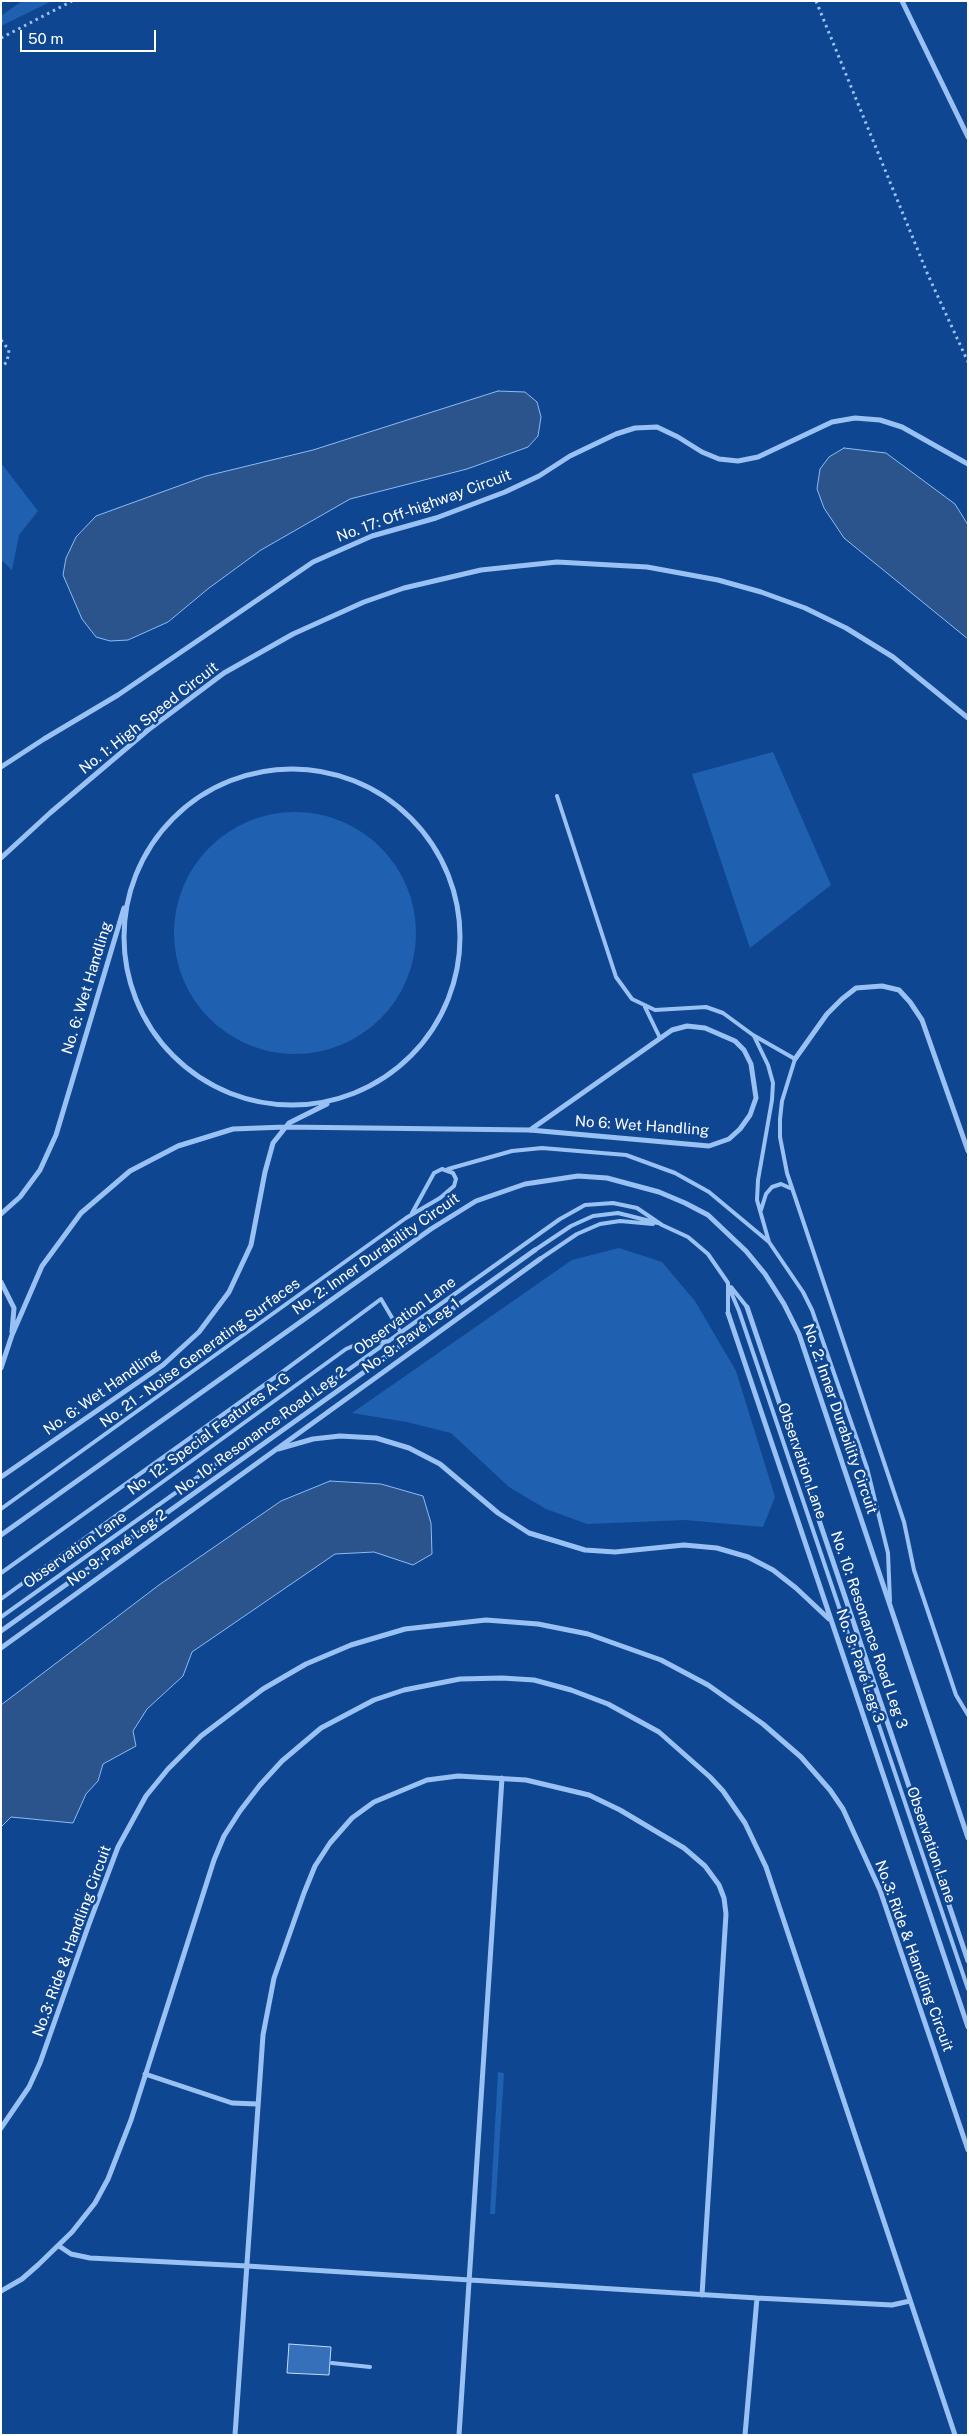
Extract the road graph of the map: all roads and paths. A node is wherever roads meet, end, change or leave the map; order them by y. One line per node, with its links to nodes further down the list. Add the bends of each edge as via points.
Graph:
1 (72, 1): 4 (path)
2 (816, 1): 7 (path, via 928,275)
3 (902, 1): 5 (street)
4 (1, 38)
5 (968, 137)
6 (1, 340): 8 (path, via 9,350 7,362)
7 (968, 362)
8 (1, 367)
9 (968, 464): 11 (street, No. 17: Off-highway Circuit, via 902,427 872,419 832,422 758,457 738,461 719,459 702,452 658,427 636,428 616,434 505,492 436,518 372,536 313,562 118,695)
10 (968, 718): 13 (street, No. 1: High Speed Circuit, via 893,657 854,633 805,608 761,592 686,573 638,566 557,562 481,570 404,588 330,615 232,668 148,730)
11 (1, 766)
12 (557, 796): 15 (lane, via 616,976 632,999)
13 (1, 858)
14 (127, 899): 19 (street, via 124,958 140,1014 176,1061 225,1094 276,1106); 19 (street, via 150,844 183,808 190,801 243,774 301,767 359,780 408,812 440,854 459,903 461,956 447,1007 418,1051 378,1084); 27 (street, No. 6: Wet Handling, via 56,1135 40,1170 20,1197)
15 (645, 1006): 16 (lane, via 655,1010 706,1007); 17 (lane)
16 (753, 1035): 18 (lane); 25 (lane, via 768,1065 772,1083 758,1180)
17 (660, 1038): 21 (street, No 6: Wet Handling); 21 (street, No 6: Wet Handling, via 687,1026 705,1028 735,1041 744,1050 751,1064 756,1098 750,1114 729,1139 709,1146)
18 (795, 1060): 22 (street, via 827,1014 856,988 882,986 899,990 922,1020); 24 (lane, via 780,1119 783,1158)
19 (329, 1103): 20 (street, No. 6: Wet Handling)
20 (285, 1127): 21 (street, No 6: Wet Handling); 37 (street, No. 6: Wet Handling, via 233,1129 178,1146 130,1171 81,1213 42,1266); 41 (street, No. 6: Wet Handling, via 273,1143 250,1245 229,1292 199,1332 163,1366)
21 (530, 1130)
22 (968, 1151)
23 (448, 1169): 26 (lane, via 442,1169 430,1178); 26 (lane, No. 21 - Noise Generating Surfaces, via 456,1179 454,1186 440,1198); 29 (lane, via 512,1151 542,1148 626,1155 675,1173 709,1192)
24 (792, 1189): 25 (lane, via 781,1184 772,1187); 51 (lane, via 904,1522 914,1570 956,1695)
25 (760, 1212): 29 (lane)
26 (412, 1213): 42 (lane, No. 21 - Noise Generating Surfaces)
27 (1, 1214)
28 (662, 1225): 30 (lane, via 618,1213 593,1216); 31 (lane, via 620,1221 600,1224 577,1234); 33 (lane, Observation Lane, via 688,1237 708,1254); 36 (lane, Observation Lane, via 637,1208 613,1203 585,1205 560,1219)
29 (769, 1242): 46 (lane, via 812,1310 866,1468 888,1553)
30 (534, 1250): 49 (street, No. 10: Resonance Road Leg 2)
31 (540, 1260): 40 (street, No. 9: Pavé Leg 1)
32 (1, 1282): 37 (street, via 14,1308)
33 (728, 1283): 34 (lane); 35 (lane); 55 (lane, Observation Lane)
34 (748, 1307): 54 (street, No. 10: Resonance Road Leg 3)
35 (728, 1313): 48 (street, No. 9: Pavé Leg 3)
36 (402, 1333): 38 (lane, Observation Lane); 44 (lane, via 381,1299)
37 (12, 1335): 39 (street, No. 6: Wet Handling)
38 (390, 1341): 45 (lane, No. 12: Special Features A-G, via 362,1342 346,1349); 47 (lane, Observation Lane)
39 (1, 1368)
40 (272, 1451): 48 (street, via 313,1439 340,1436 376,1438 409,1448 440,1464 498,1513 528,1533 585,1550 615,1552 684,1545 716,1548 748,1557 773,1570); 50 (street, No. 9: Pavé Leg 2)
41 (1, 1477)
42 (1, 1509)
43 (1, 1535): 46 (street, No. 2: Inner Durability Circuit, via 455,1213 497,1192 525,1184 578,1176 607,1178 659,1192 708,1215 765,1274 799,1334)
44 (1, 1573)
45 (1, 1599)
46 (890, 1603): 53 (street, No. 2: Inner Durability Circuit)
47 (1, 1616)
48 (831, 1621): 56 (street, No. 9: Pavé Leg 3)
49 (1, 1631)
50 (1, 1648)
51 (968, 1715)
52 (502, 1778): 58 (street, via 458,1776 427,1780 398,1790 352,1818 330,1843 315,1866 274,1978 265,2020); 63 (street); 65 (street, via 557,1786 589,1795 620,1810 684,1848 705,1866 724,1898 726,1914)
53 (968, 1838)
54 (968, 1961)
55 (968, 1989)
56 (968, 2027)
57 (145, 2074): 58 (street, via 232,2103); 61 (street, via 108,2179 83,2219); 67 (street, via 224,1836 240,1811 282,1761 320,1728 374,1700 404,1690 460,1679 484,1678 534,1680 562,1687 608,1704 659,1732 724,1791 756,1842)
58 (257, 2104): 62 (street)
59 (1, 2128): 60 (street, No.3: Ride & Handling Circuit, via 29,2087 40,2063 118,1847 146,1796 168,1769 201,1736 263,1689 306,1664 405,1628 486,1620 538,1624 588,1634 661,1660 708,1685 763,1724 801,1757 843,1809 880,1890)
60 (968, 2150)
61 (59, 2246): 62 (street, via 71,2254 90,2258); 64 (street, via 22,2279)
62 (247, 2266): 63 (street); 70 (street)
63 (469, 2280): 65 (street); 71 (street)
64 (1, 2291)
65 (702, 2295): 66 (street)
66 (757, 2298): 67 (street, via 892,2305); 72 (street)
67 (910, 2302): 73 (street)
68 (332, 2363): 69 (lane)
69 (370, 2367)
70 (236, 2435)
71 (459, 2435)
72 (745, 2435)
73 (954, 2435)

